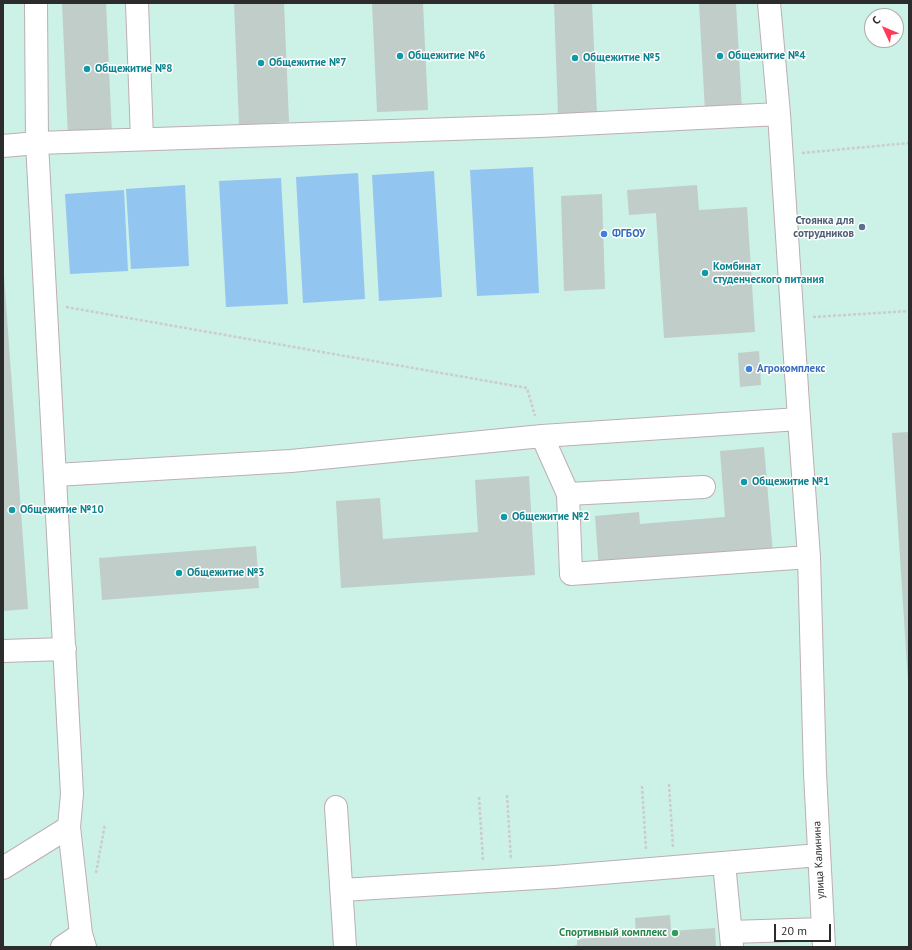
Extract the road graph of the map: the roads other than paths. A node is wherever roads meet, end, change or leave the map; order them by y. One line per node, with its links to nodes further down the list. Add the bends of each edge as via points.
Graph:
1 (36, 3): 6 (lane)
2 (137, 3): 5 (lane)
3 (769, 3): 4 (lane, улица Калинина)
4 (779, 114): 5 (lane, via 540,126); 8 (lane, улица Калинина)
5 (142, 139): 6 (lane)
6 (37, 143): 7 (lane); 10 (lane)
7 (3, 146)
8 (799, 419): 9 (lane); 13 (lane, улица Калинина)
9 (542, 436): 10 (lane, via 291,460); 12 (lane)
10 (56, 476): 14 (lane)
11 (704, 487): 12 (lane)
12 (568, 494): 13 (lane, via 571,574)
13 (809, 557): 18 (lane, улица Калинина)
14 (65, 649): 15 (lane); 17 (lane, via 72,794)
15 (3, 651)
16 (336, 807): 21 (lane)
17 (69, 827): 20 (lane); 23 (lane)
18 (819, 854): 19 (lane); 22 (lane, улица Калинина)
19 (724, 863): 21 (lane); 24 (lane)
20 (3, 868)
21 (342, 890): 26 (lane)
22 (823, 938): 24 (lane)
23 (83, 940): 25 (lane)
24 (732, 940)
25 (62, 947)
26 (345, 947)

